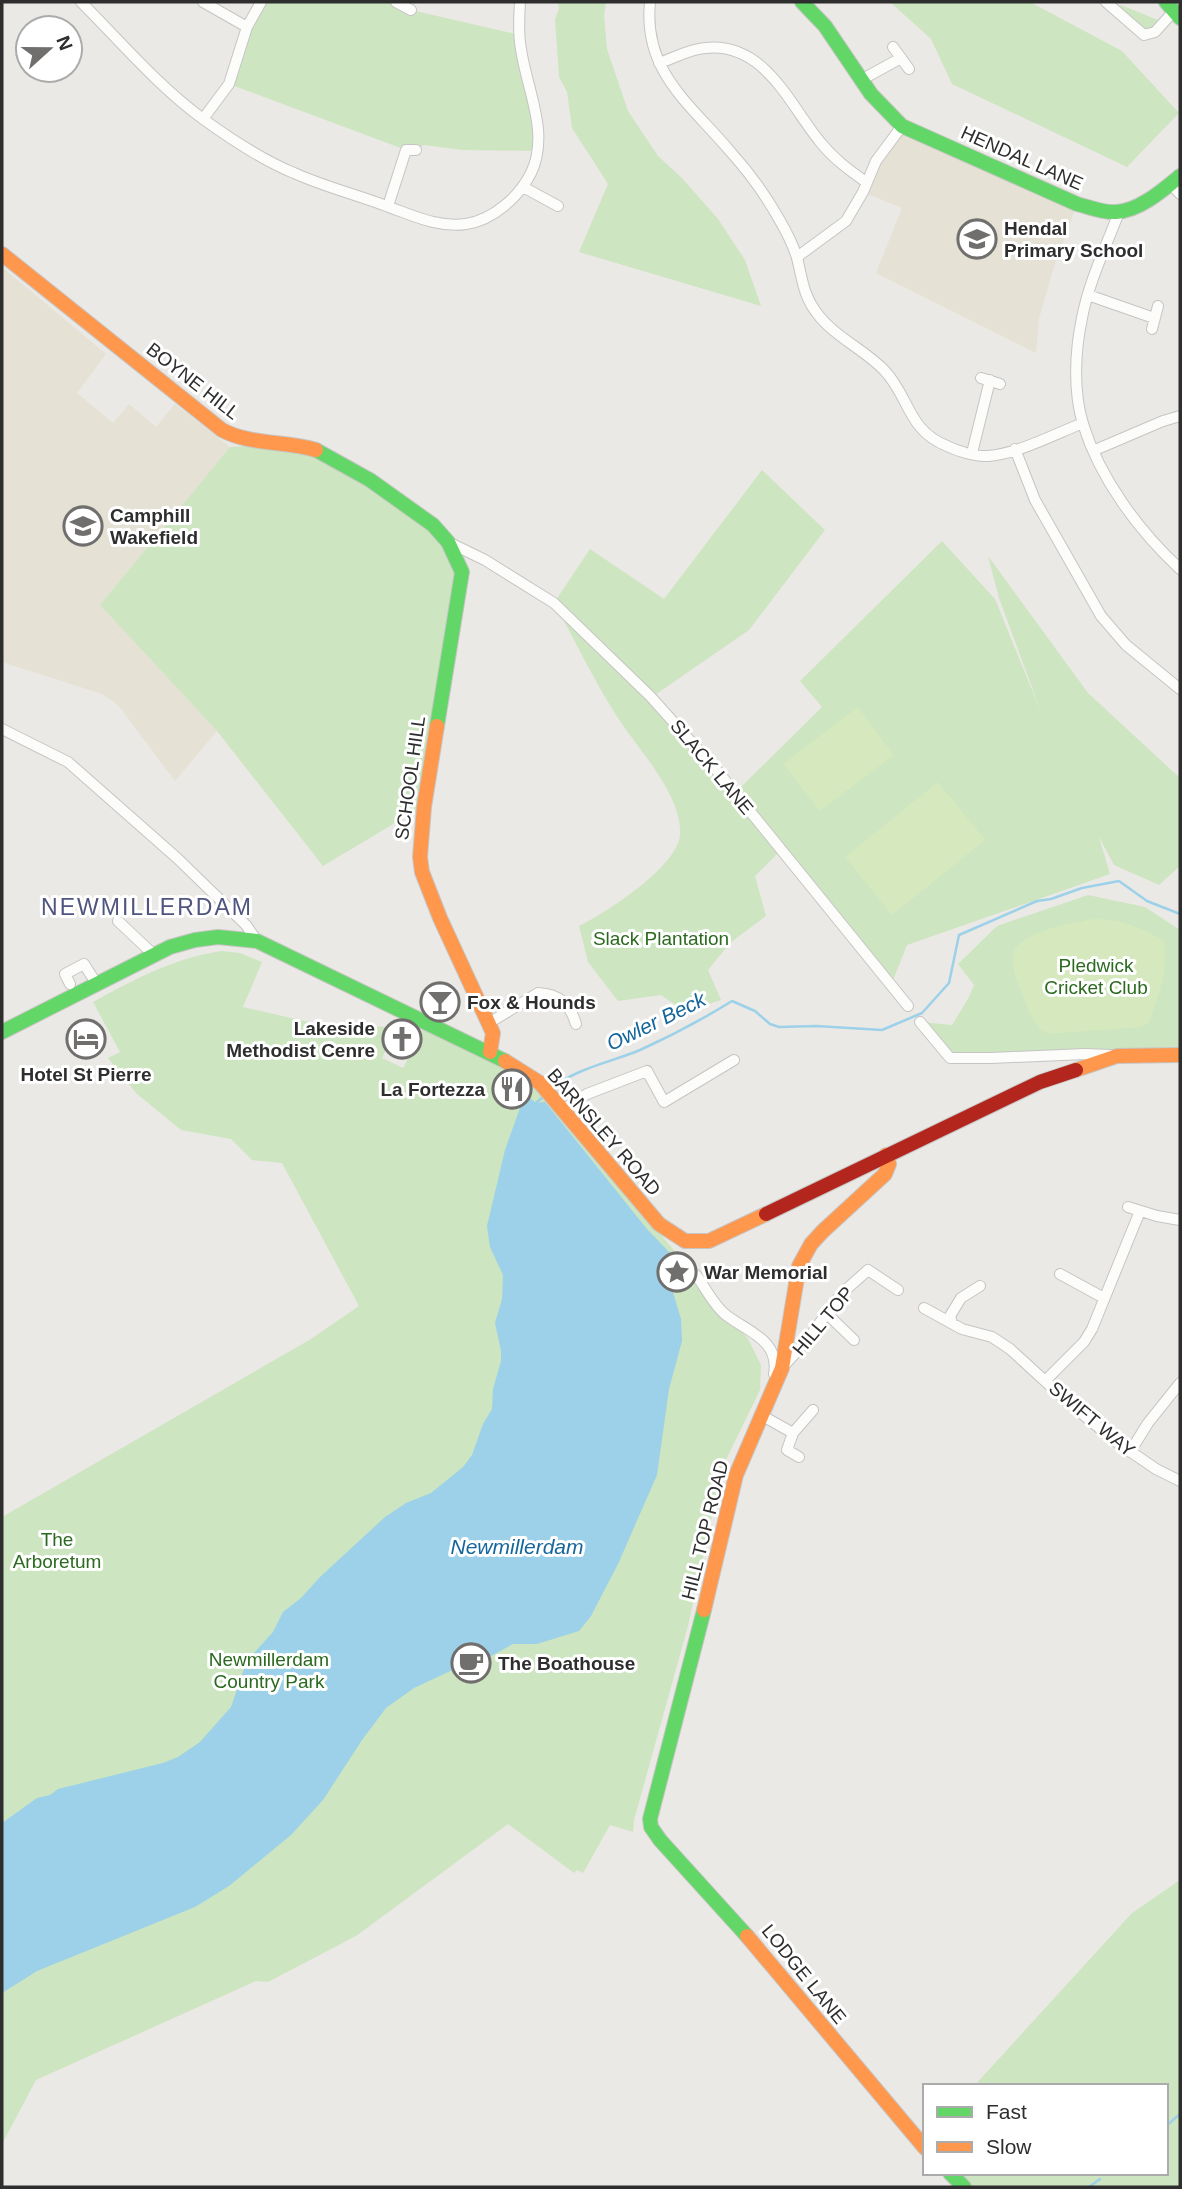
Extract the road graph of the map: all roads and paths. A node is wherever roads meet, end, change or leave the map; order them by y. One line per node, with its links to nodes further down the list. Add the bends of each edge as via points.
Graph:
1 (81, 2): 17 (street, via 157,80)
2 (203, 2): 11 (street)
3 (261, 2): 11 (street)
4 (397, 2): 9 (street)
5 (520, 2): 22 (street, via 520,48 540,132 538,151)
6 (650, 2): 14 (street, via 651,43)
7 (802, 2): 16 (street, HENDAL LANE, via 826,27)
8 (1106, 2): 10 (street, via 1144,35 1155,32)
9 (411, 10)
10 (1173, 10)
11 (247, 27): 17 (street, via 229,84)
12 (893, 47): 13 (street)
13 (901, 58): 15 (street); 16 (street)
14 (659, 63): 20 (street, via 704,48 728,49 749,57 771,75 837,161); 27 (street, via 670,85 764,194)
15 (909, 69)
16 (861, 80): 18 (street, HENDAL LANE, via 888,116)
17 (203, 119): 23 (street, via 291,172)
18 (902, 126): 20 (street); 25 (street, HENDAL LANE, via 1077,204)
19 (416, 150): 23 (street, via 406,150)
20 (866, 181): 27 (street, via 846,221)
21 (1177, 185): 25 (street)
22 (523, 187): 23 (street, via 499,210 467,224 424,220); 24 (street)
23 (388, 206)
24 (558, 206)
25 (1119, 212): 28 (street)
26 (2, 254): 36 (street, BOYNE HILL, via 222,430 234,437 315,449 416,511)
27 (797, 257): 35 (street, via 808,302 818,316 884,369 908,412 930,438)
28 (1088, 295): 29 (street, via 1153,323); 32 (street, via 1076,354)
29 (1158, 306)
30 (990, 381): 35 (street)
31 (1180, 416): 34 (street)
32 (1083, 423): 33 (street); 34 (street)
33 (1015, 449): 35 (street, via 986,457); 40 (street, via 1035,500 1101,616 1126,645)
34 (1095, 450): 38 (street, via 1134,517)
35 (972, 453)
36 (448, 542): 37 (street, SLACK LANE); 39 (street)
37 (485, 560): 39 (street, via 471,562); 47 (street, SLACK LANE, via 554,603 651,697)
38 (1180, 569)
39 (462, 572): 49 (street, SCHOOL HILL, via 421,825 420,857 431,896)
40 (1180, 689)
41 (2, 729): 43 (street, via 68,762 177,858)
42 (118, 921): 44 (street)
43 (257, 940): 44 (street, BARNSLEY ROAD, via 206,936); 52 (street, BARNSLEY ROAD)
44 (153, 954): 45 (street, BARNSLEY ROAD)
45 (96, 983): 46 (street, via 84,964 65,974); 51 (street, BARNSLEY ROAD)
46 (70, 984)
47 (908, 1006)
48 (920, 1021): 54 (street, via 950,1058)
49 (489, 1023): 50 (street, via 538,993 559,997 568,1005); 52 (street, SCHOOL HILL, via 494,1033)
50 (576, 1025)
51 (2, 1032)
52 (490, 1052): 56 (street, BARNSLEY ROAD, via 526,1073)
53 (1180, 1055): 54 (street, BARNSLEY ROAD)
54 (1117, 1056): 57 (street, BARNSLEY ROAD, via 1040,1082)
55 (734, 1059): 56 (street, via 663,1102 647,1071 587,1094)
56 (564, 1109): 57 (street, BARNSLEY ROAD, via 659,1224 691,1242 709,1241)
57 (886, 1156): 72 (street, HILL TOP ROAD, via 885,1174 822,1231 799,1266)
58 (1128, 1207): 59 (street)
59 (1140, 1211): 60 (street); 65 (street)
60 (1180, 1220)
61 (696, 1275): 75 (street, via 724,1314 756,1333 771,1350 776,1362)
62 (1065, 1282): 65 (street)
63 (980, 1286): 68 (street, via 961,1298 950,1316)
64 (898, 1290): 67 (street, HILL TOP, via 868,1270)
65 (1104, 1298): 73 (street, via 1084,1342)
66 (924, 1308): 68 (street, SWIFT WAY)
67 (825, 1313): 69 (street); 72 (street, HILL TOP)
68 (952, 1324): 70 (street, SWIFT WAY, via 992,1337)
69 (855, 1340)
70 (1010, 1349): 71 (street); 73 (street, SWIFT WAY)
71 (1002, 1359)
72 (782, 1368): 75 (street, HILL TOP ROAD)
73 (1046, 1380): 79 (street, SWIFT WAY)
74 (1180, 1383): 79 (street)
75 (772, 1387): 77 (street, HILL TOP ROAD)
76 (813, 1410): 78 (street)
77 (761, 1415): 78 (street); 82 (street, HILL TOP ROAD, via 736,1475 651,1812)
78 (793, 1433): 80 (street, via 787,1450)
79 (1130, 1452): 81 (street, SWIFT WAY)
80 (799, 1457)
81 (1180, 1481)
82 (651, 1827): 83 (street, LODGE LANE)
83 (923, 2146)

